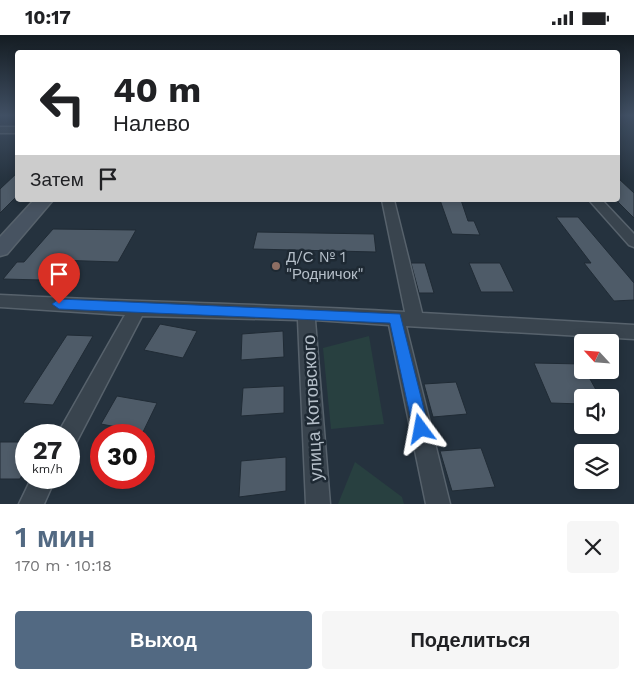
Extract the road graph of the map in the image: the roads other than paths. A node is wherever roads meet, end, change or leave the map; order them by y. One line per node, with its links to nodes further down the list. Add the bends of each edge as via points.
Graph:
1 (42, 202): 5 (street)
2 (388, 202): 9 (street)
3 (597, 202): 4 (street)
4 (634, 242)
5 (0, 249)
6 (0, 301): 7 (street)
7 (137, 309): 8 (street); 11 (street)
8 (306, 313): 9 (street); 14 (street, улица Котовского)
9 (405, 318): 10 (street); 15 (street)
10 (634, 332)
11 (74, 424)
12 (39, 489): 13 (street)
13 (31, 504)
14 (318, 504)
15 (438, 504)

